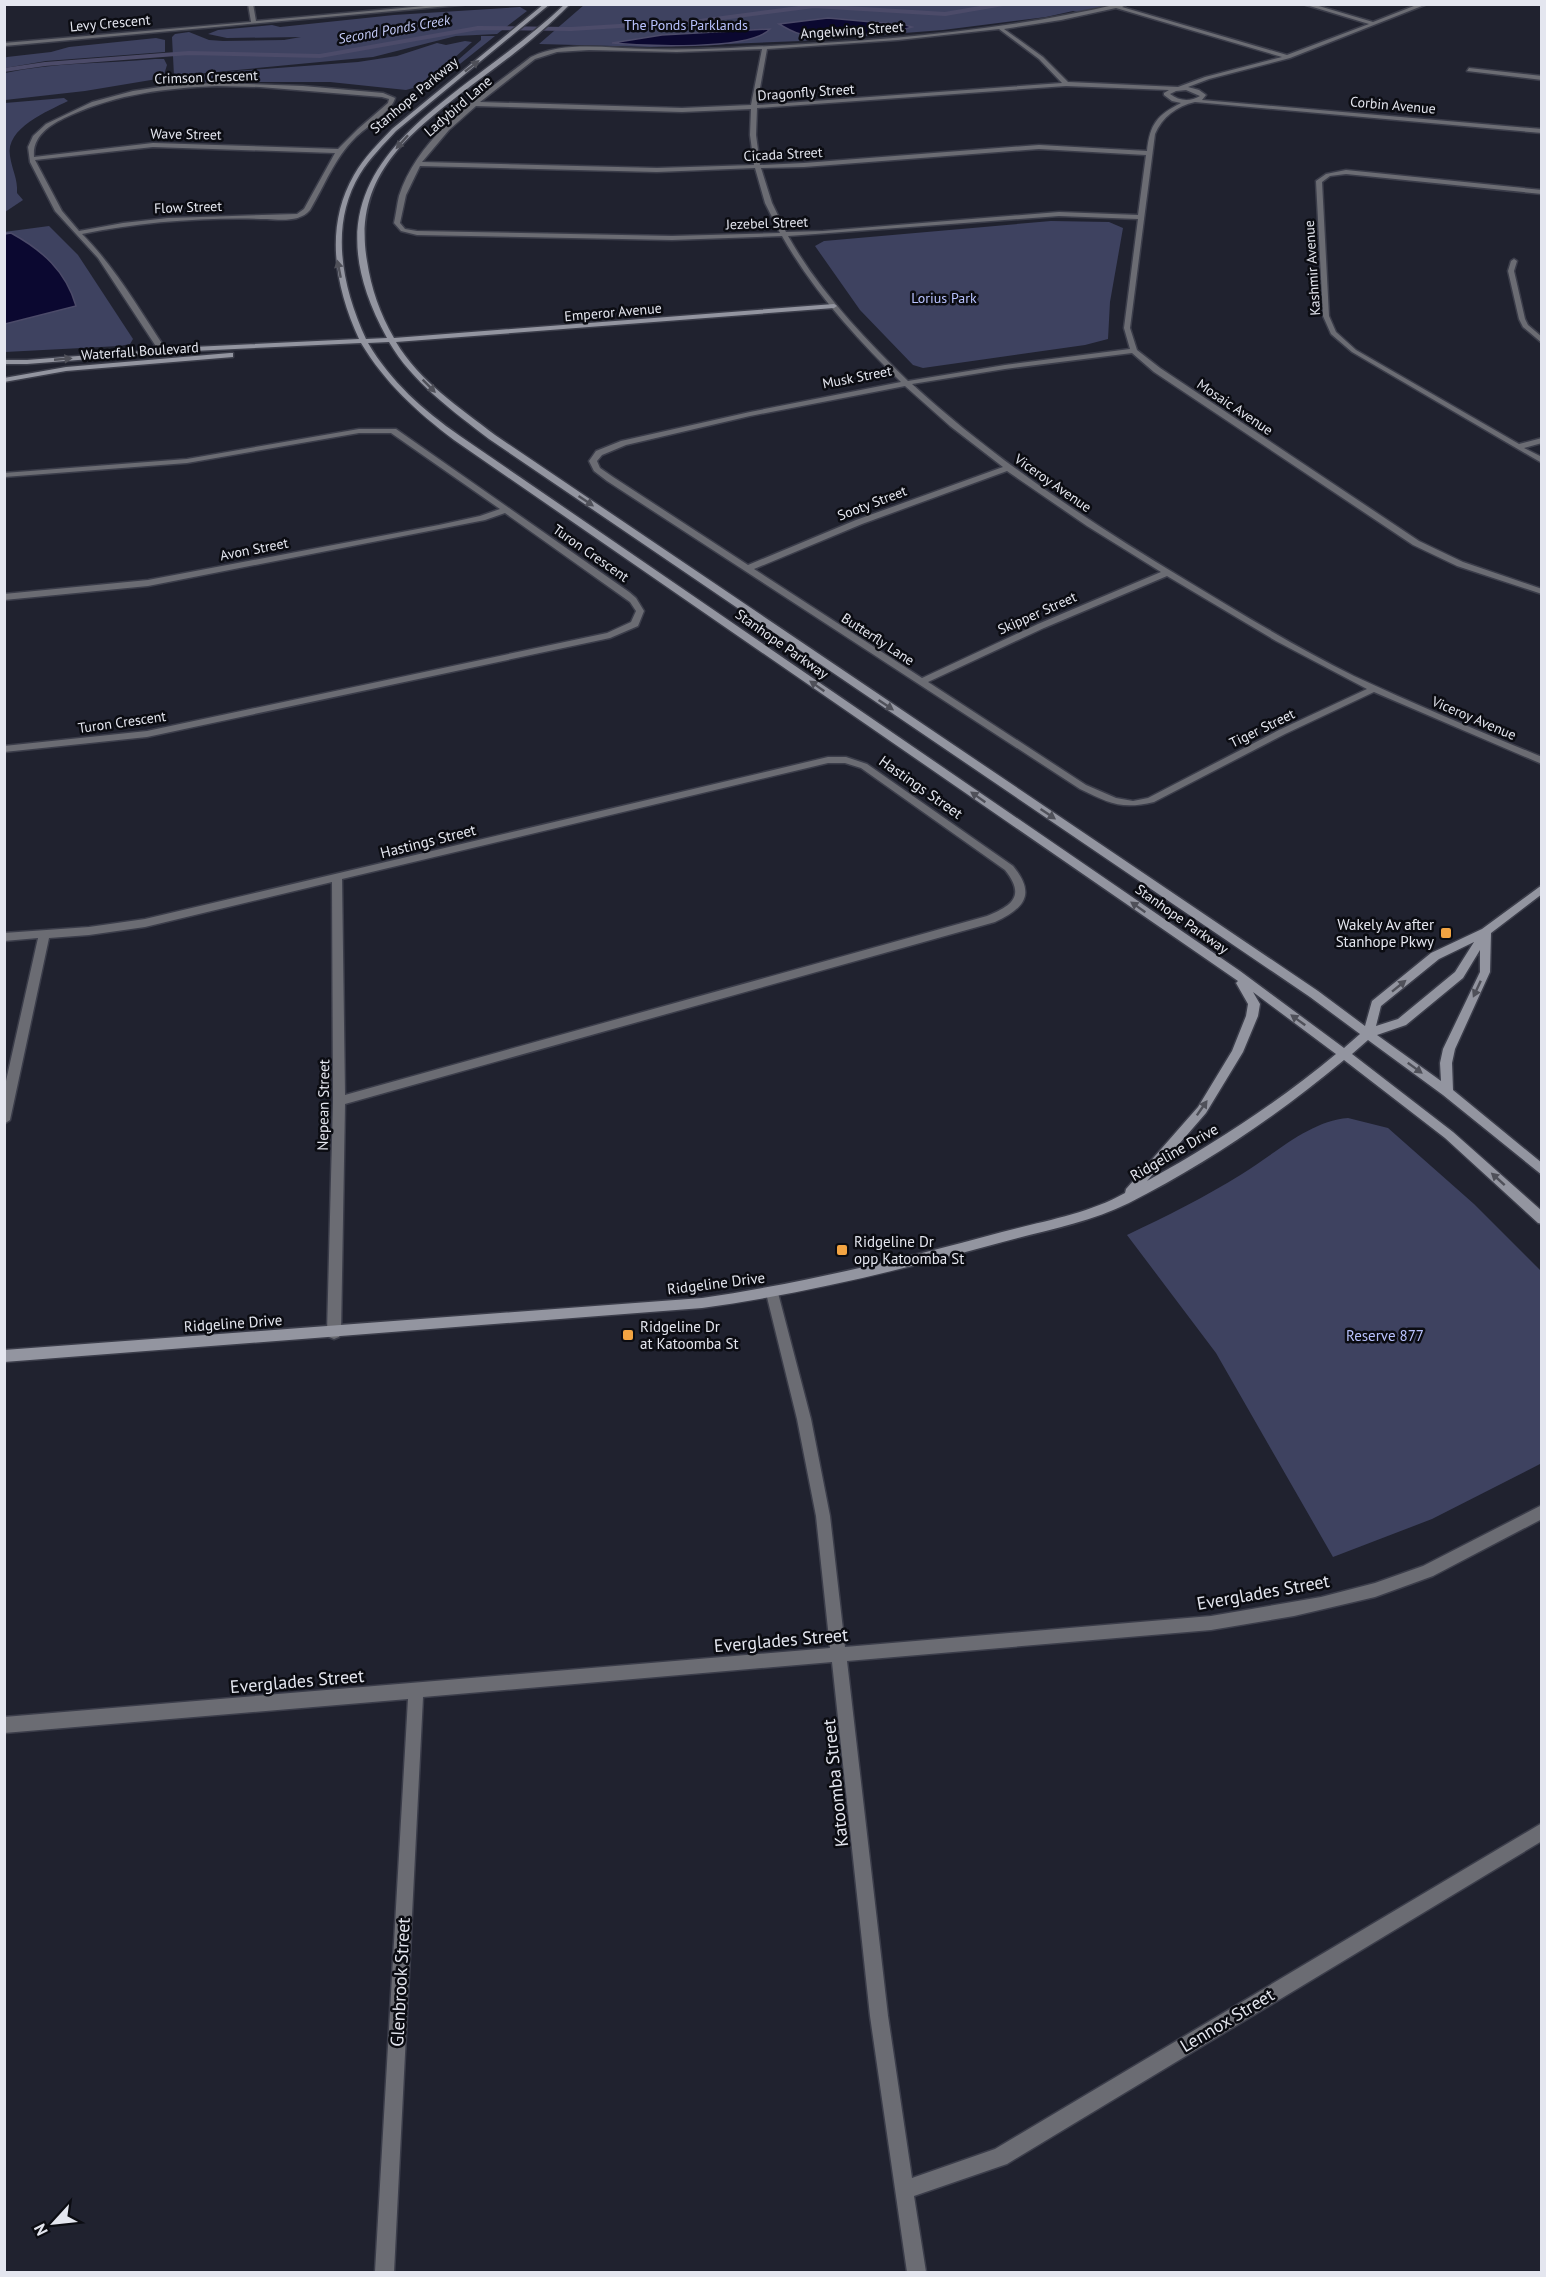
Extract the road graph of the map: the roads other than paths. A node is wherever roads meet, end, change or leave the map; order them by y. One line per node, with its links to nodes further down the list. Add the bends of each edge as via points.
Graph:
1 (250, 4): 9 (street)
2 (469, 4): 9 (street, Levy Crescent)
3 (548, 4): 43 (main road, Stanhope Parkway, one-way to 3, via 348,305 336,246 339,217 352,183 388,134)
4 (568, 4): 41 (main road, Stanhope Parkway, one-way to 41, via 414,129 384,163 371,185 362,213 361,240 376,305)
5 (1126, 4): 8 (street, Angelwing Street)
6 (1305, 4): 10 (street)
7 (1425, 4): 10 (street)
8 (1117, 7): 11 (street, Angelwing Street); 15 (street)
9 (254, 22): 12 (street, Levy Crescent)
10 (1375, 24): 15 (street)
11 (1000, 28): 13 (street, Angelwing Street); 19 (street, via 1041,58)
12 (4, 45)
13 (765, 48): 14 (street, Angelwing Street); 27 (street, Viceroy Avenue)
14 (576, 50): 26 (street, Ladybird Lane, via 537,55)
15 (1288, 57): 17 (street)
16 (1469, 70): 18 (street)
17 (1212, 78): 21 (street); 22 (street)
18 (1542, 78)
19 (1066, 84): 20 (street, Dragonfly Street); 27 (street, Dragonfly Street)
20 (1137, 87): 21 (street, Dragonfly Street); 24 (street, Dragonfly Street)
21 (1177, 89): 22 (street, Corbin Avenue); 24 (street, via 1167,92)
22 (1202, 93): 23 (street, via 1203,98); 25 (street, Corbin Avenue)
23 (1193, 101): 24 (street); 24 (street, Dragonfly Street); 25 (street, Corbin Avenue)
24 (1166, 103): 30 (street, via 1155,126)
25 (1242, 103): 28 (street, Corbin Avenue)
26 (476, 104): 27 (street, Dragonfly Street, via 635,110); 32 (street, Ladybird Lane, via 438,136)
27 (752, 108): 33 (street, Viceroy Avenue)
28 (1542, 131)
29 (339, 151): 31 (street, Wave Street, via 153,145); 31 (street, Crimson Crescent, via 391,104 392,98 251,86 146,91 93,104 54,122 35,138 30,149); 37 (street, Flow Street, via 307,210 301,214 143,220)
30 (1149, 153): 33 (street, Cicada Street, via 1030,147); 35 (street)
31 (32, 159): 37 (street, via 58,210)
32 (417, 164): 33 (street, Cicada Street, via 618,170); 36 (street, Ladybird Lane, via 399,202)
33 (757, 167): 38 (street, Viceroy Avenue)
34 (1542, 192): 51 (street, Kashmir Avenue, via 1346,172 1319,181 1326,316 1334,333 1354,351)
35 (1141, 217): 38 (street, Jezebel Street, via 1042,214); 46 (street, via 1127,328)
36 (397, 223): 38 (street, Jezebel Street, via 403,230 417,232 524,236 672,238)
37 (78, 233): 45 (street, via 100,257)
38 (784, 234): 40 (street, Viceroy Avenue)
39 (1514, 261): 42 (street, via 1511,271 1525,326)
40 (834, 306): 41 (main road, Emperor Avenue); 49 (street, Viceroy Avenue)
41 (393, 340): 43 (main road, Waterfall Boulevard); 72 (main road, Stanhope Parkway, one-way to 72, via 435,391 492,437)
42 (1542, 341)
43 (363, 342): 44 (main road, Waterfall Boulevard); 71 (main road, Stanhope Parkway, one-way to 43, via 435,423 396,387)
44 (277, 347): 45 (main road, Waterfall Boulevard); 48 (main road, Waterfall Boulevard)
45 (163, 351): 47 (main road, Waterfall Boulevard, one-way to 45)
46 (1134, 351): 49 (street, Musk Street); 59 (street, Mosaic Avenue, via 1416,543 1460,564)
47 (4, 362): 48 (main road, via 9,369)
48 (4, 378)
49 (904, 382): 52 (street, Musk Street, via 671,431 610,447); 54 (street, Viceroy Avenue)
50 (1542, 440): 51 (street)
51 (1518, 447): 53 (street, Kashmir Avenue)
52 (594, 459): 57 (street, Butterfly Lane, via 605,476)
53 (1542, 461)
54 (1008, 468): 57 (street, Sooty Street, via 893,509); 58 (street, Viceroy Avenue)
55 (4, 475): 56 (street, Turon Crescent, via 187,461 382,430 398,434)
56 (505, 510): 60 (street, Avon Street, via 439,527 148,583); 63 (street, Turon Crescent, via 633,600 640,611 634,624 610,635 178,728)
57 (747, 569): 61 (street, Butterfly Lane)
58 (1167, 573): 61 (street, Skipper Street); 62 (street, Viceroy Avenue, via 1285,644)
59 (1542, 592)
60 (4, 597)
61 (920, 682): 65 (street, Butterfly Lane, via 1104,799 1133,804)
62 (1374, 689): 64 (street, Viceroy Avenue); 65 (street, Tiger Street)
63 (4, 749)
64 (1542, 761)
65 (1164, 794)
66 (337, 878): 69 (street, Hastings Street, via 146,923); 75 (street, Nepean Street); 75 (street, Hastings Street, via 837,759 864,766 1009,868 1021,886 1021,895 1013,908 991,919)
67 (1542, 888): 68 (main road)
68 (1486, 932): 72 (main road, via 1459,975 1402,1022); 72 (main road, one-way to 68, via 1376,1004 1435,956); 74 (main road, one-way to 74, via 1485,972 1449,1049)
69 (44, 934): 70 (street, Hastings Street); 76 (street)
70 (4, 937)
71 (1236, 974): 73 (main road, Stanhope Parkway, one-way to 71); 78 (main road, one-way to 71, via 1202,1110 1237,1052 1254,1004)
72 (1369, 1033): 73 (main road, Ridgeline Drive); 74 (main road, Stanhope Parkway, one-way to 74)
73 (1345, 1054): 78 (main road, Ridgeline Drive, via 1244,1130); 79 (main road, Stanhope Parkway, one-way to 73, via 1449,1135)
74 (1448, 1092): 77 (main road, Stanhope Parkway)
75 (339, 1101): 81 (street, Nepean Street)
76 (4, 1120)
77 (1542, 1170)
78 (1123, 1200): 80 (main road, Ridgeline Drive, via 926,1258)
79 (1542, 1219)
80 (772, 1293): 81 (main road, Ridgeline Drive, via 691,1304); 84 (street, Katoomba Street, via 814,1467)
81 (334, 1333): 82 (main road, Ridgeline Drive)
82 (4, 1356)
83 (1542, 1511): 84 (street, Everglades Street, via 1428,1570 1347,1597 1279,1613 1210,1623)
84 (840, 1655): 85 (street, Everglades Street); 88 (street, Katoomba Street, via 879,2016)
85 (416, 1691): 86 (street, Everglades Street); 89 (street, Glenbrook Street)
86 (4, 1725)
87 (1542, 1831): 88 (street, Lennox Street, via 1000,2157)
88 (904, 2190): 90 (street, Katoomba Street)
89 (384, 2272)
90 (916, 2272)

